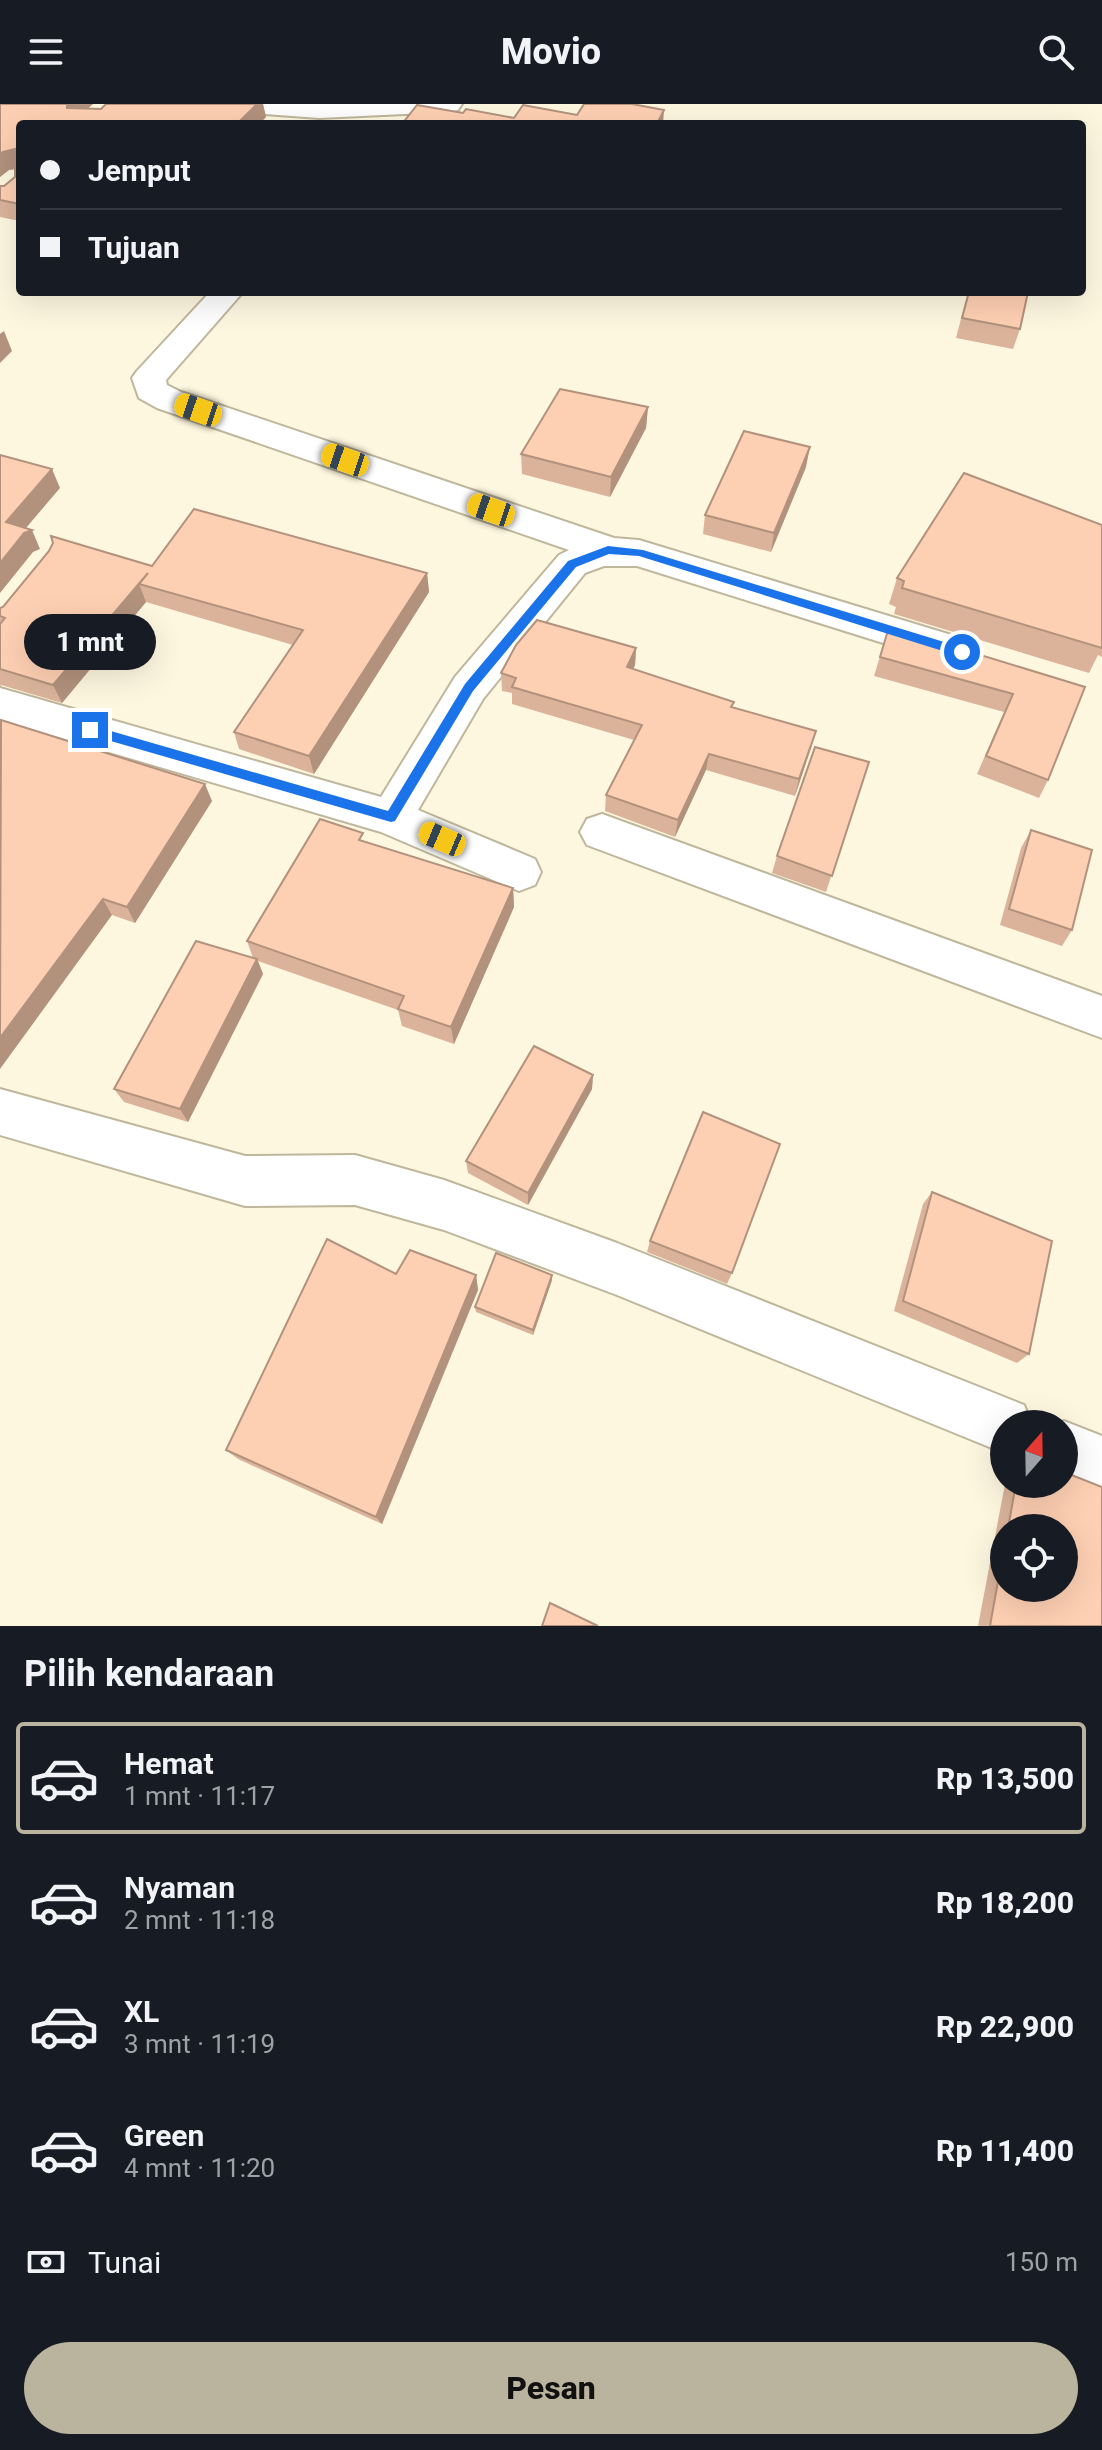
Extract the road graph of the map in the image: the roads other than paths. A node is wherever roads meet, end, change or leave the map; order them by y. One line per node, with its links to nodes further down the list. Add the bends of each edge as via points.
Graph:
1 (237, 104): 3 (street)
2 (448, 104): 3 (street)
3 (387, 115)
4 (223, 296): 5 (street, via 149,378 151,390)
5 (608, 550): 6 (street, via 639,553); 8 (street, via 572,564 469,688)
6 (974, 656)
7 (0, 704): 8 (street)
8 (391, 817): 10 (street)
9 (602, 832): 11 (street)
10 (519, 872)
11 (1102, 1017)
12 (0, 1112): 13 (street, via 245,1181 355,1180 444,1205)
13 (990, 1419)
14 (1078, 1455): 15 (street)
15 (1102, 1465)

